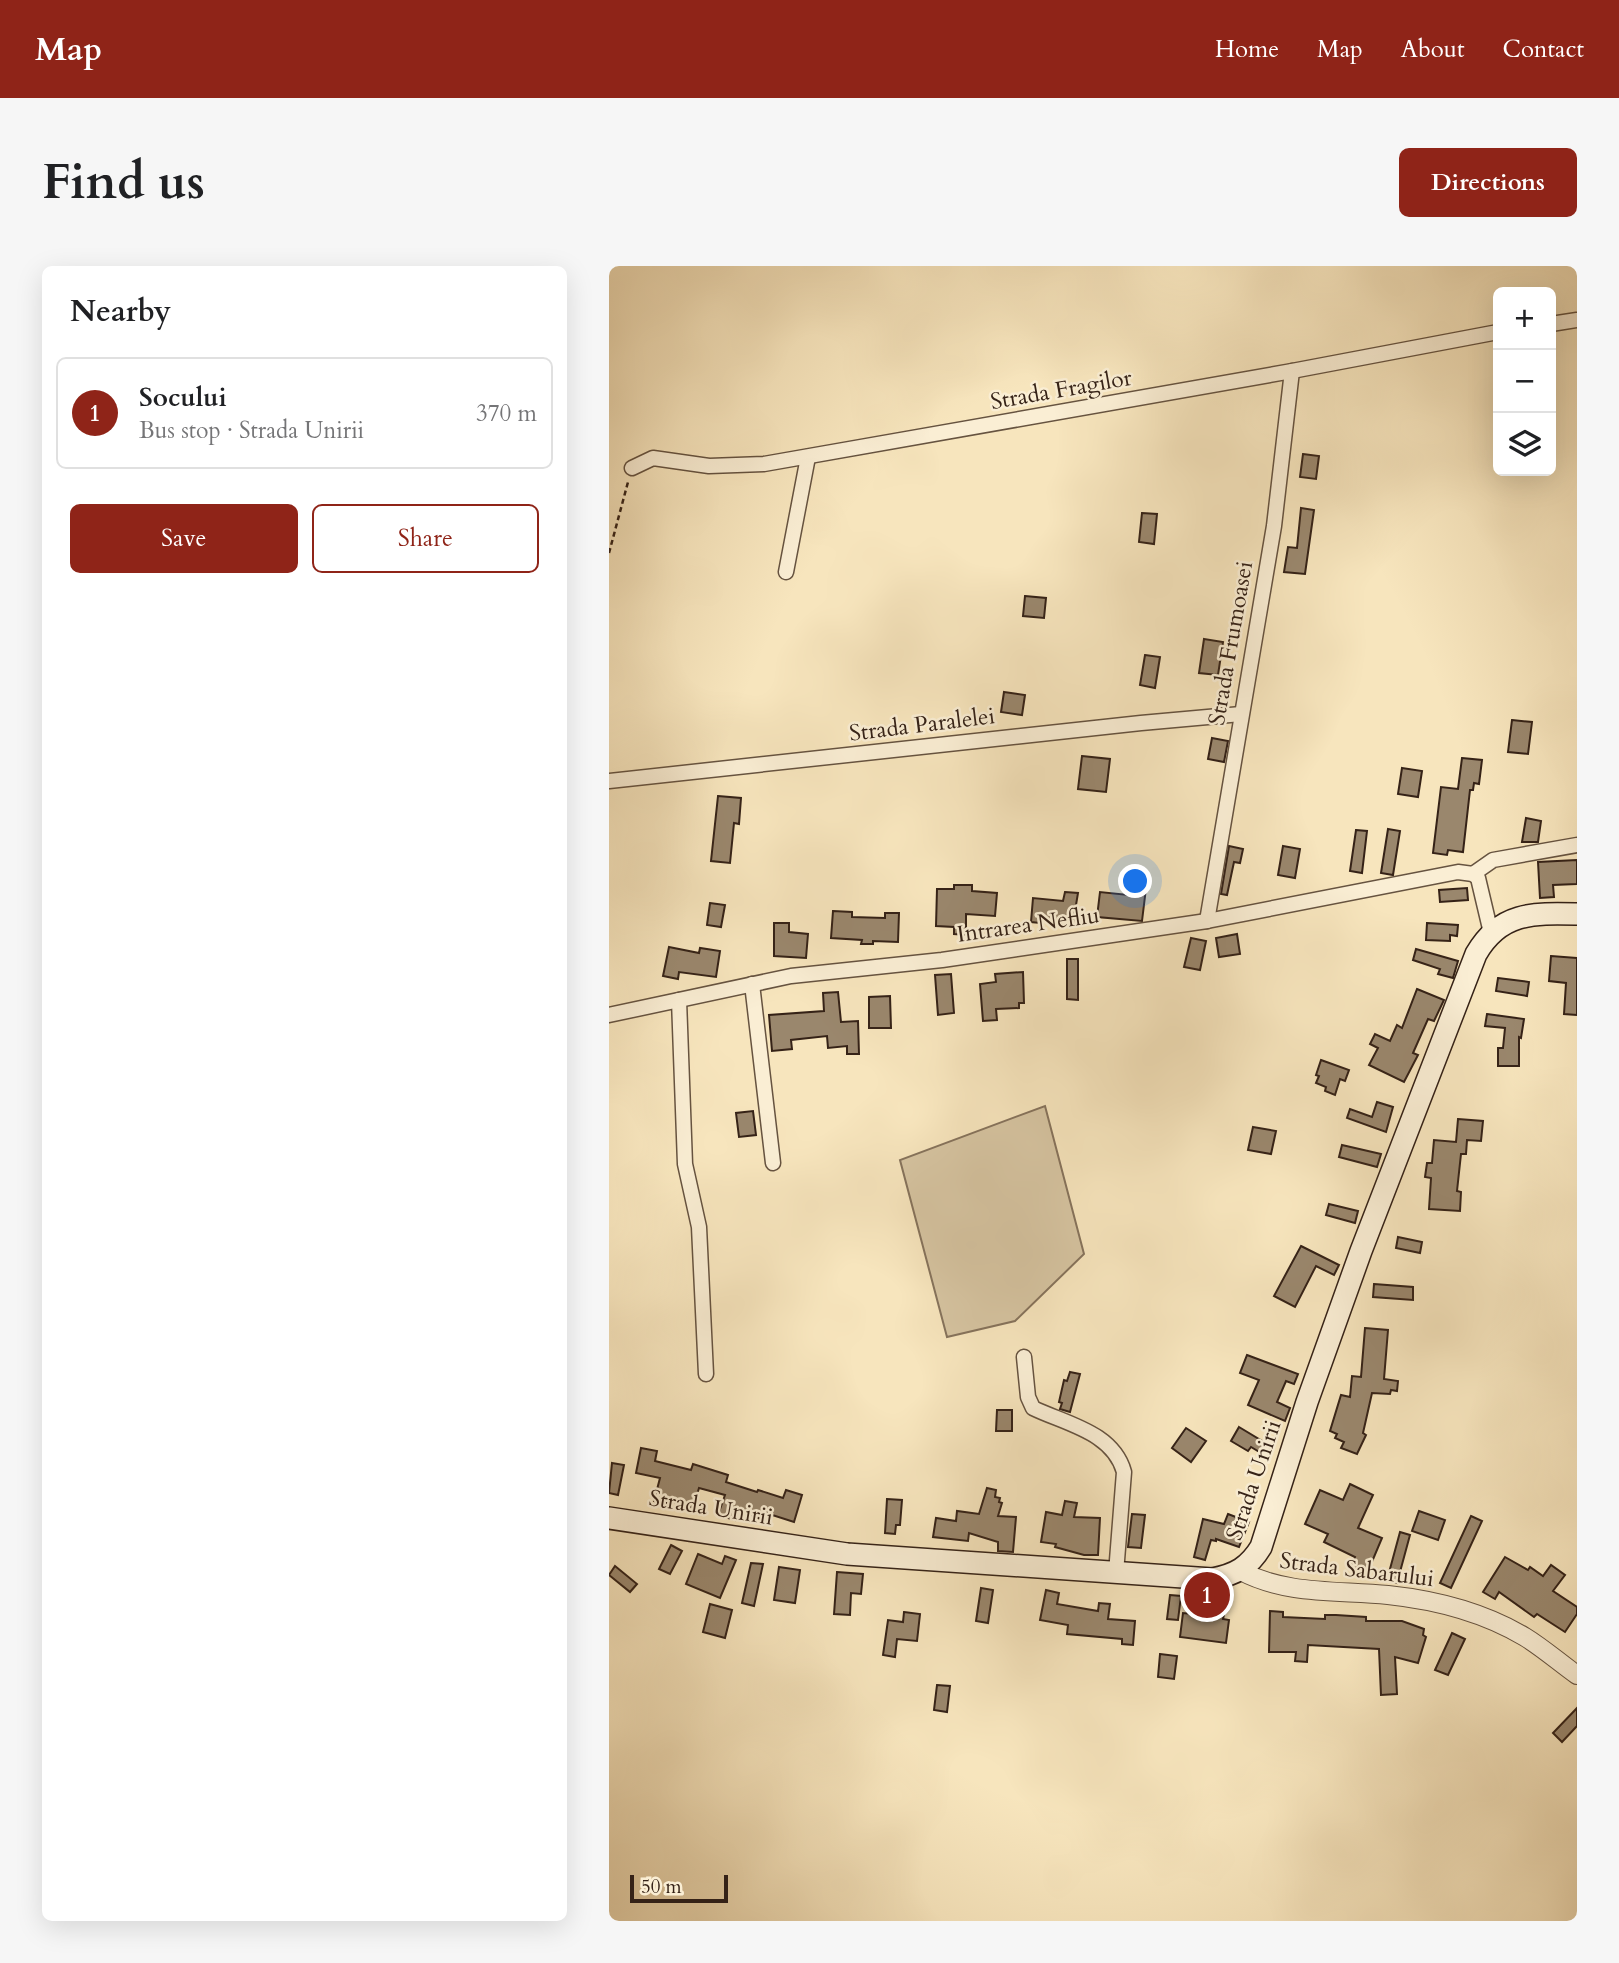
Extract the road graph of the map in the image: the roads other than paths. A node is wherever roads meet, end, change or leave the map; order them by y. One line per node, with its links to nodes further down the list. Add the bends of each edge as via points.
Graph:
1 (1577, 320): 2 (street)
2 (1556, 323)
3 (1493, 333): 4 (street, Strada Fragilor)
4 (1292, 371): 5 (street, Strada Fragilor); 8 (street, Strada Frumoasei, via 1274,526)
5 (808, 457): 6 (street, Strada Fragilor, via 709,467 653,458); 7 (street)
6 (632, 468)
7 (786, 572)
8 (1241, 714): 9 (street, Strada Paralelei); 13 (street, Strada Frumoasei)
9 (609, 781)
10 (1577, 845): 11 (street, via 1493,860)
11 (1472, 874): 13 (street, Intrarea Nefliu, via 1458,872); 14 (street, via 1481,884)
12 (1577, 914): 14 (main road, Strada Unirii, via 1517,917)
13 (1207, 921): 15 (street, Intrarea Nefliu)
14 (1491, 933): 22 (main road, Strada Unirii, via 1471,967 1361,1251 1261,1547)
15 (752, 984): 16 (street, Intrarea Nefliu); 18 (street)
16 (679, 1000): 17 (street, Intrarea Nefliu); 20 (street, via 685,1164 699,1227)
17 (609, 1015)
18 (773, 1163)
19 (1024, 1357): 23 (street, via 1033,1408 1088,1432 1120,1458 1124,1472)
20 (706, 1374)
21 (609, 1518): 23 (main road, Strada Unirii, via 847,1554)
22 (1241, 1571): 23 (main road, Strada Unirii, via 1212,1579); 24 (street, Strada Sabarului, via 1285,1587 1390,1595 1460,1609 1526,1638)
23 (1116, 1573)
24 (1577, 1675)

